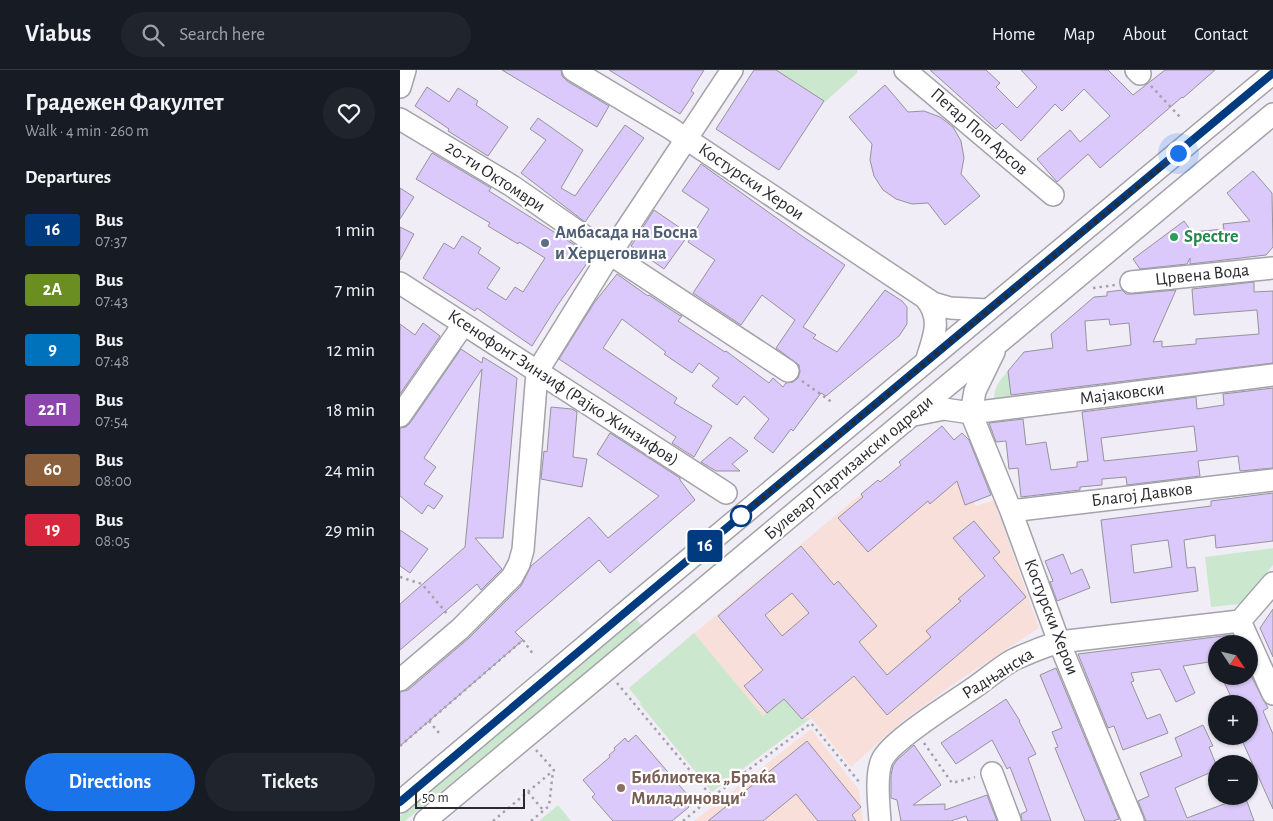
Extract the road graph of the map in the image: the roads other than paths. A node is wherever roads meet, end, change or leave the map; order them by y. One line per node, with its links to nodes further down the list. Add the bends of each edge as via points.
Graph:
1 (405, 70): 6 (street)
2 (574, 70): 9 (street, Костурски Херои)
3 (732, 70): 9 (street)
4 (906, 70): 10 (street, Петар Поп Арсов)
5 (1273, 73): 16 (street, Булевар Партизански одреди)
6 (400, 87)
7 (1273, 114): 18 (street, Булевар Партизански одреди)
8 (400, 118): 11 (street, 20-ти Октомври, via 512,186)
9 (686, 139): 11 (street); 15 (street, Костурски Херои)
10 (1053, 195)
11 (610, 254): 20 (street, 20-ти Октомври); 21 (street)
12 (1273, 268): 13 (street, Црвена Вода)
13 (1132, 282)
14 (400, 284): 17 (street, Ксенофонт Зинзиф (Рајко Жинзифов))
15 (926, 299): 16 (street, Костурски Херои, via 950,308); 19 (street, via 937,322)
16 (988, 310): 19 (street, Булевар Партизански одреди)
17 (463, 325): 21 (street, Ксенофонт Зинзиф (Рајко Жинзифов)); 24 (street)
18 (1000, 343): 23 (street, via 975,391); 25 (street, Булевар Партизански одреди)
19 (926, 362): 35 (street, Булевар Партизански одреди)
20 (788, 371)
21 (537, 372): 27 (street, Ксенофонт Зинзиф (Рајко Жинзифов)); 32 (street, via 524,541 519,564 512,577 460,628)
22 (1273, 375): 23 (street, Мајаковски)
23 (971, 413): 25 (street, via 944,409); 28 (street, Костурски Херои)
24 (400, 416)
25 (911, 416): 37 (street, Булевар Партизански одреди)
26 (1273, 480): 28 (street, Благој Давков)
27 (726, 493)
28 (1011, 511): 31 (street, Костурски Херои)
29 (1273, 583): 30 (street)
30 (1240, 621): 31 (street, Радњанска); 33 (street)
31 (1059, 642): 36 (street, Радњанска, via 1011,661 893,746 885,754 879,771); 39 (street, Костурски Херои)
32 (400, 680)
33 (1273, 694)
34 (992, 773): 38 (street)
35 (400, 802)
36 (880, 814)
37 (425, 821)
38 (1010, 821)
39 (1133, 821)

